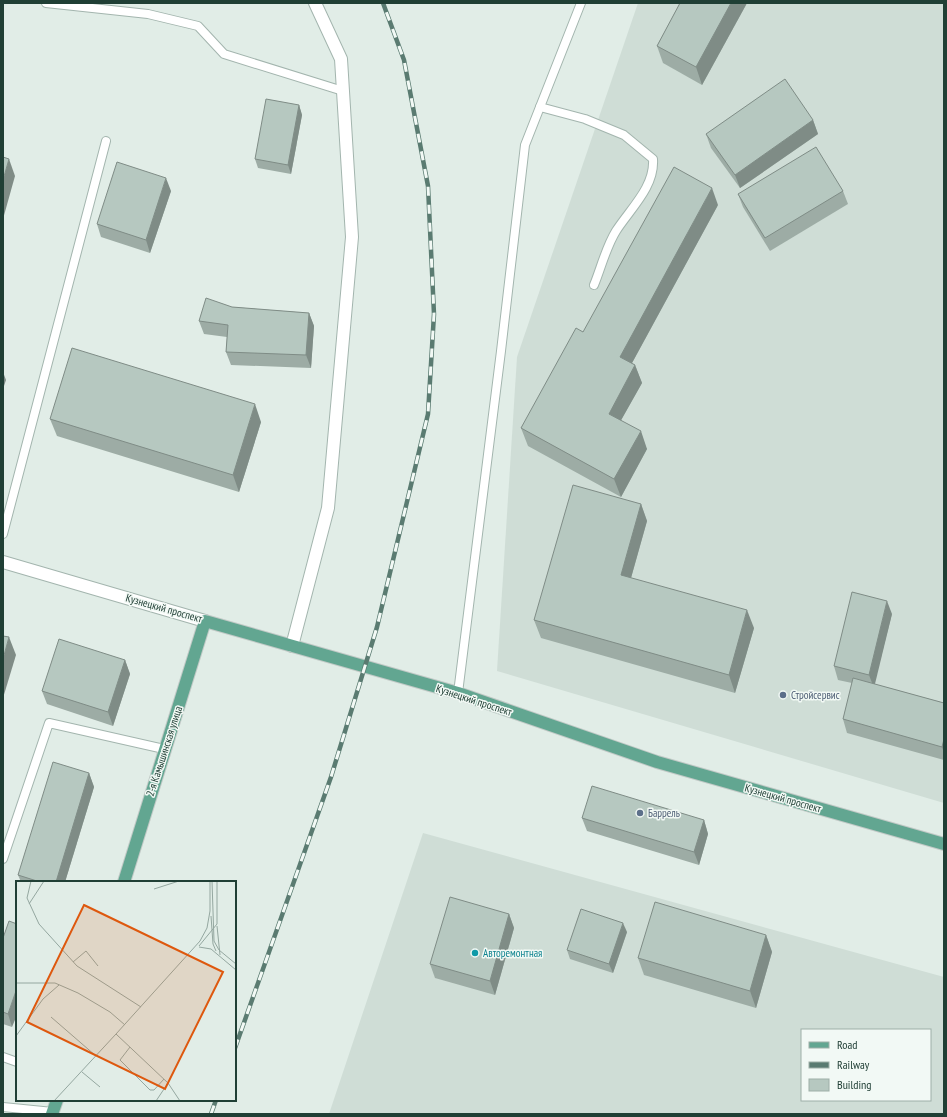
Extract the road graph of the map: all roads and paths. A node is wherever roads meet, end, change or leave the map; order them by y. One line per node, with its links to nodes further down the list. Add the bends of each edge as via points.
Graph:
1 (46, 3): 4 (lane, via 148,14 198,26 224,54)
2 (315, 3): 4 (street, via 341,59)
3 (581, 3): 5 (lane)
4 (343, 91): 11 (street, via 352,237 328,508)
5 (540, 107): 7 (lane, via 585,119 624,135 653,159 654,169 649,182 615,232); 12 (lane, via 525,145)
6 (106, 142): 8 (lane)
7 (594, 285)
8 (3, 534)
9 (3, 562): 10 (street, Кузнецкий проспект)
10 (205, 621): 11 (main road, Кузнецкий проспект); 13 (main road, 2-я Камышинская улица)
11 (292, 646): 12 (main road, Кузнецкий проспект)
12 (458, 693): 14 (main road, Кузнецкий проспект, via 657,762)
13 (164, 749): 15 (lane, via 49,723); 16 (main road, 2-я Камышинская улица)
14 (944, 844)
15 (3, 859)
16 (124, 881)
17 (3, 1057): 18 (lane)
18 (16, 1062)
19 (57, 1101): 21 (main road)
20 (3, 1107): 21 (lane)
21 (52, 1113)

